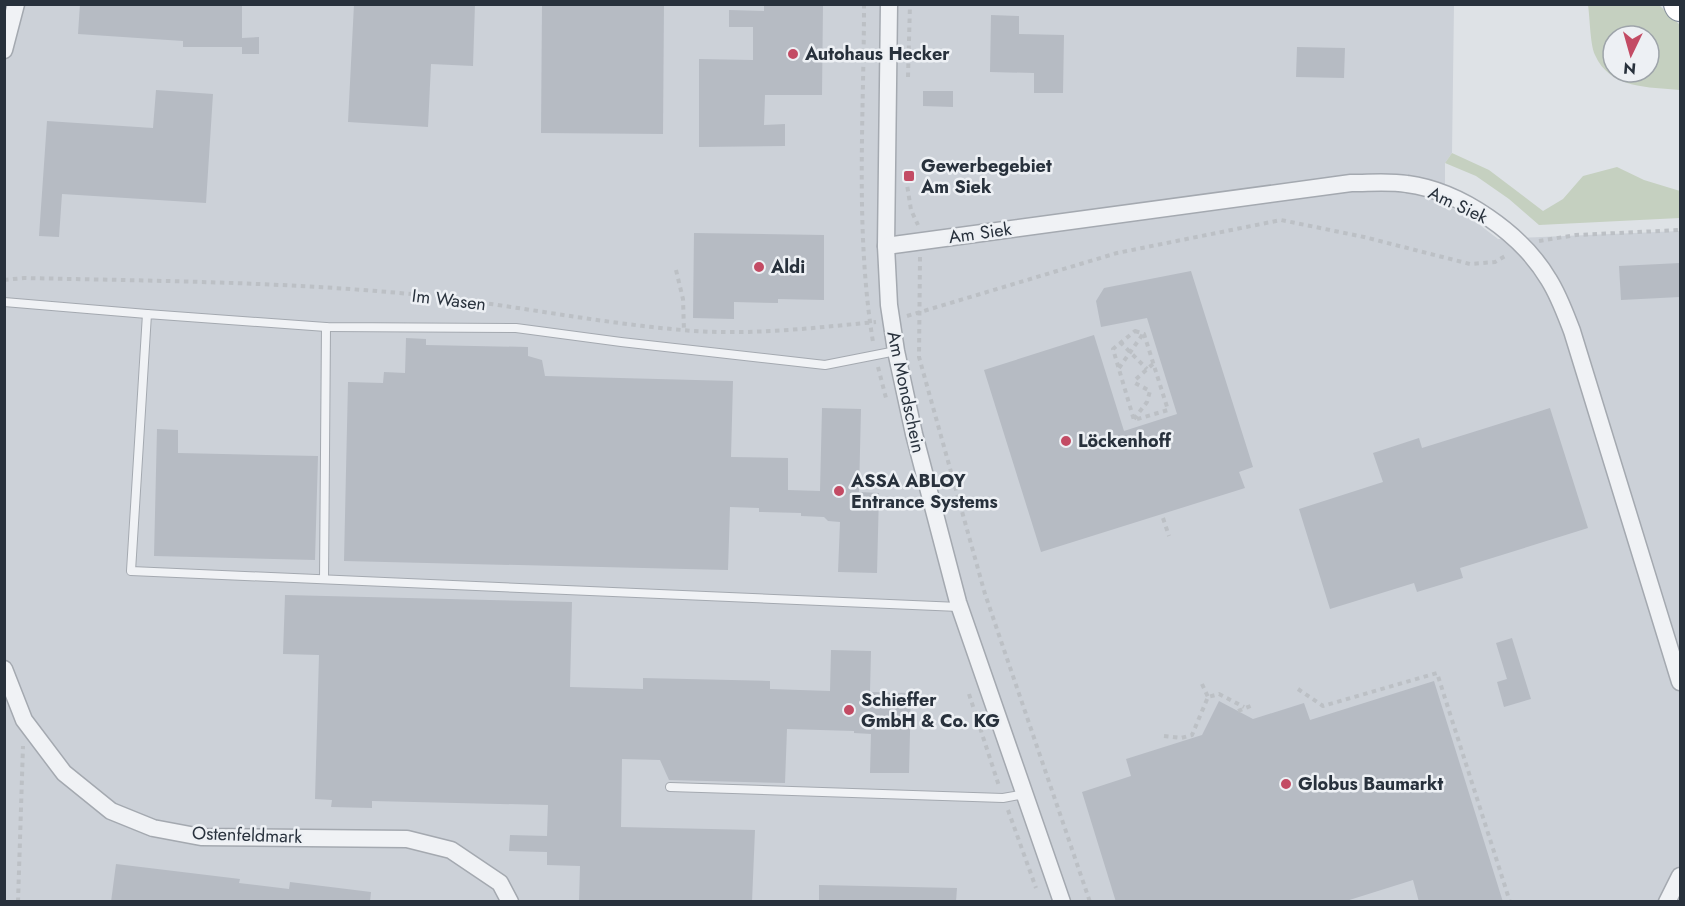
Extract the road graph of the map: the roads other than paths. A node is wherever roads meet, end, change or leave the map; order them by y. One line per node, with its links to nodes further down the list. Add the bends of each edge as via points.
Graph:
1 (16, 4): 3 (street)
2 (889, 4): 4 (street, Am Mondschein)
3 (4, 50)
4 (886, 246): 8 (street, Am Mondschein); 12 (street, Am Siek, via 1351,183 1408,184 1443,194 1486,215 1523,247 1548,278 1562,304)
5 (4, 302): 6 (lane)
6 (147, 315): 7 (lane); 9 (lane, via 131,571)
7 (326, 327): 8 (lane, via 516,328 825,364); 9 (lane)
8 (896, 351): 10 (street, Am Mondschein)
9 (324, 579): 10 (lane)
10 (959, 607): 14 (street, Am Mondschein)
11 (4, 669): 16 (street, Ostenfeldmark, via 24,720 64,773 111,811 153,828 201,837 407,838 451,850 500,883)
12 (1680, 682)
13 (670, 786): 14 (lane, via 1003,798)
14 (1025, 794): 17 (street, Am Mondschein)
15 (1680, 876): 18 (street)
16 (510, 902)
17 (1062, 902)
18 (1667, 902)

